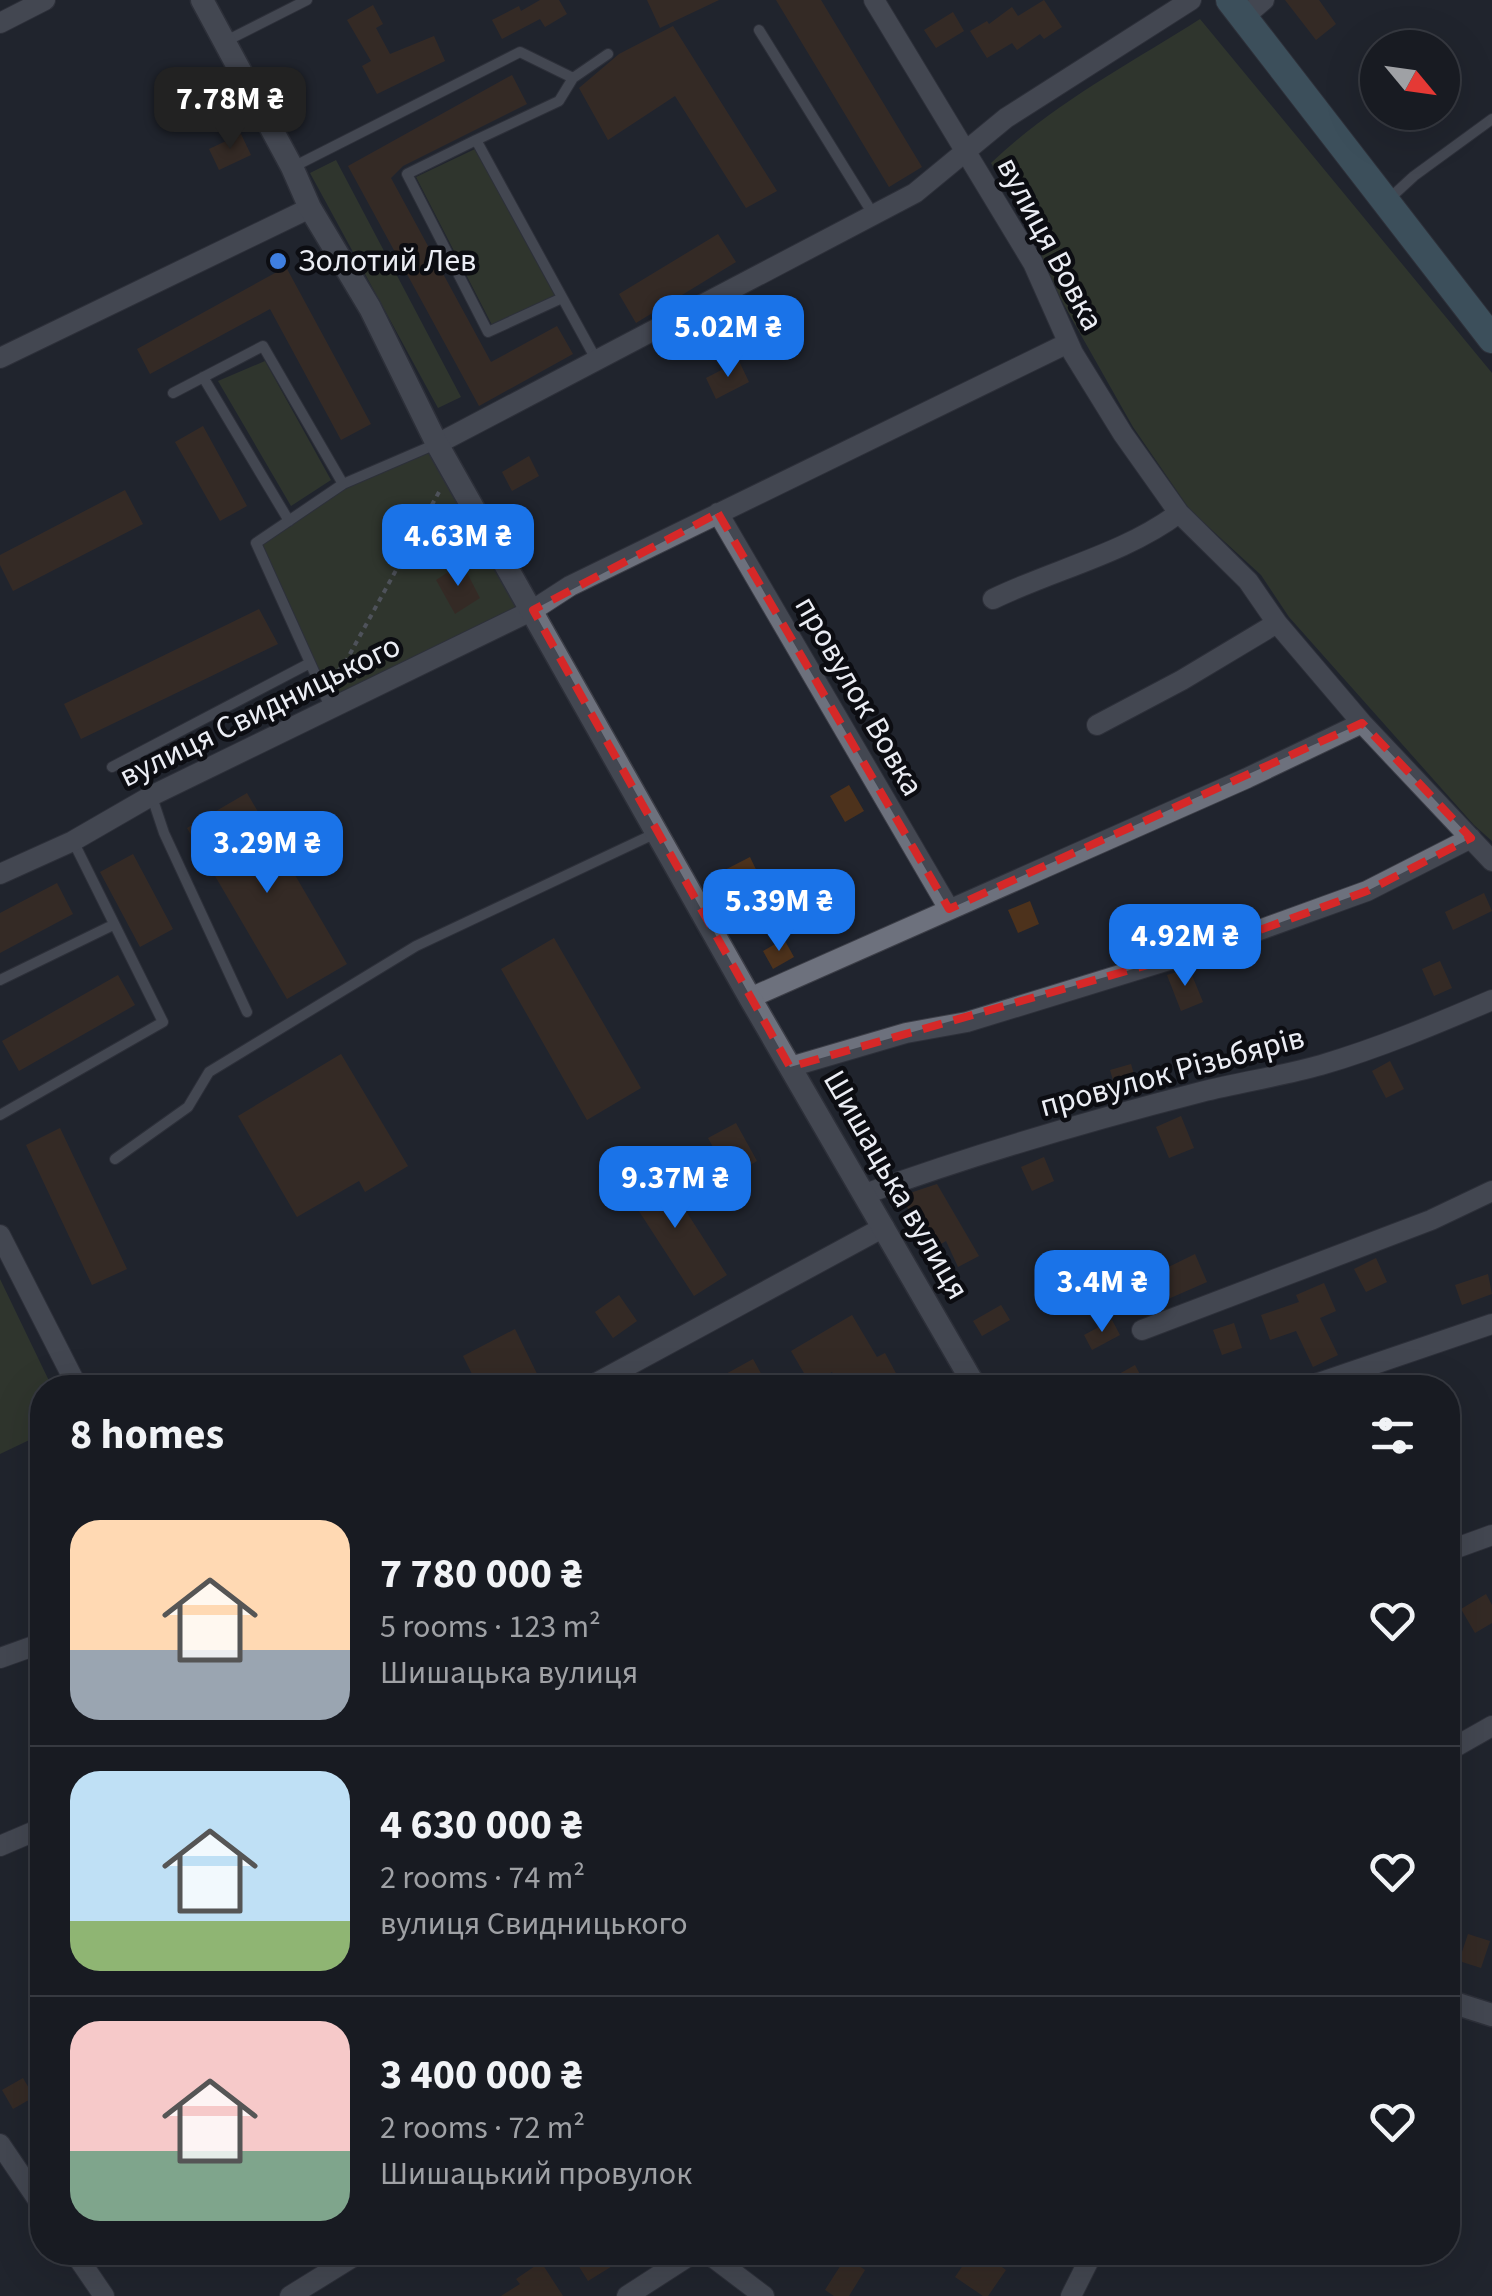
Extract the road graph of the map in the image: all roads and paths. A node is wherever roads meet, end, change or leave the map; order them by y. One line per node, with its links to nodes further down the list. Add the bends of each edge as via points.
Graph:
1 (45, 0): 7 (street)
2 (202, 0): 9 (street, Шишацька вулиця)
3 (307, 0): 9 (lane)
4 (874, 0): 14 (street, вулиця Вовка)
5 (1191, 0): 14 (street)
6 (1246, 6): 16 (main road)
7 (0, 22)
8 (759, 30): 18 (lane)
9 (225, 42): 15 (street, Шишацька вулиця)
10 (608, 54): 11 (lane)
11 (573, 78): 13 (lane, via 559,101); 15 (lane, via 520,52)
12 (1492, 119): 16 (lane)
13 (476, 140): 19 (lane); 19 (lane, via 407,174 488,332)
14 (966, 150): 18 (street, via 915,193); 21 (street, вулиця Вовка, via 1034,263)
15 (292, 168): 17 (street, Шишацька вулиця)
16 (1384, 203): 20 (main road)
17 (310, 208): 22 (street); 26 (street, Шишацька вулиця, via 370,308)
18 (874, 214): 23 (street)
19 (562, 298): 23 (lane)
20 (1492, 339)
21 (1068, 342): 29 (street, вулиця Свидницького); 30 (street, вулиця Вовка)
22 (0, 358)
23 (598, 362): 26 (street)
24 (203, 377): 25 (lane); 27 (lane, via 263,346); 31 (lane)
25 (173, 393)
26 (437, 444): 27 (lane); 33 (street, Шишацька вулиця)
27 (343, 484): 31 (lane)
28 (439, 492): 36 (path)
29 (718, 513): 33 (street, вулиця Свидницького); 46 (street, провулок Вовка)
30 (1180, 513): 32 (street, via 1077,566); 34 (street, вулиця Вовка, via 1248,581)
31 (288, 521): 35 (lane, via 256,543)
32 (993, 598)
33 (540, 606): 36 (street, вулиця Свидницького); 41 (street, Шишацька вулиця)
34 (1277, 623): 37 (street, вулиця Вовка); 38 (street)
35 (310, 663): 36 (lane); 39 (lane)
36 (327, 699): 40 (street, вулиця Свидницького)
37 (1362, 723): 42 (street, вулиця Вовка); 46 (street)
38 (1097, 725)
39 (112, 767)
40 (151, 796): 43 (street, вулиця Свидницького); 51 (lane)
41 (656, 832): 49 (street, Шишацька вулиця); 54 (lane, via 416,946 209,1072 188,1108)
42 (1470, 838): 44 (street, вулиця Вовка); 52 (street, Шишацька вулиця, via 1366,892 1221,944)
43 (72, 840): 45 (street, вулиця Свидницького); 47 (lane)
44 (1492, 861)
45 (0, 874)
46 (949, 909): 49 (street)
47 (113, 925): 48 (lane); 53 (lane, via 163,1022)
48 (0, 980)
49 (750, 998): 52 (street, Шишацька вулиця)
50 (1492, 1000): 56 (street, провулок Різьбярів, via 1319,1066 1111,1117)
51 (248, 1012)
52 (790, 1068): 56 (street, Шишацька вулиця)
53 (0, 1115)
54 (115, 1159)
55 (1492, 1190): 60 (street, via 1413,1227)
56 (865, 1194): 57 (street, Шишацька вулиця)
57 (884, 1227): 62 (street); 63 (street, Шишацька вулиця)
58 (0, 1235): 61 (street)
59 (1492, 1324): 64 (street)
60 (1142, 1330)
61 (71, 1375)
62 (611, 1375)
63 (969, 1375)
64 (1342, 1375)
65 (1492, 1535): 66 (street)
66 (1460, 1547)
67 (30, 1647): 68 (street)
68 (0, 1658)
69 (1492, 1726): 70 (street)
70 (1460, 1744)
71 (30, 1833): 72 (street)
72 (0, 1846)
73 (1460, 2005): 74 (street)
74 (1492, 2014)
75 (0, 2144): 76 (street)
76 (30, 2188)
77 (83, 2265): 82 (street)
78 (340, 2265): 83 (street)
79 (674, 2265): 84 (street)
80 (723, 2265): 85 (street)
81 (1086, 2265): 86 (street)
82 (104, 2296)
83 (290, 2296)
84 (627, 2296)
85 (764, 2296)
86 (1072, 2296)

